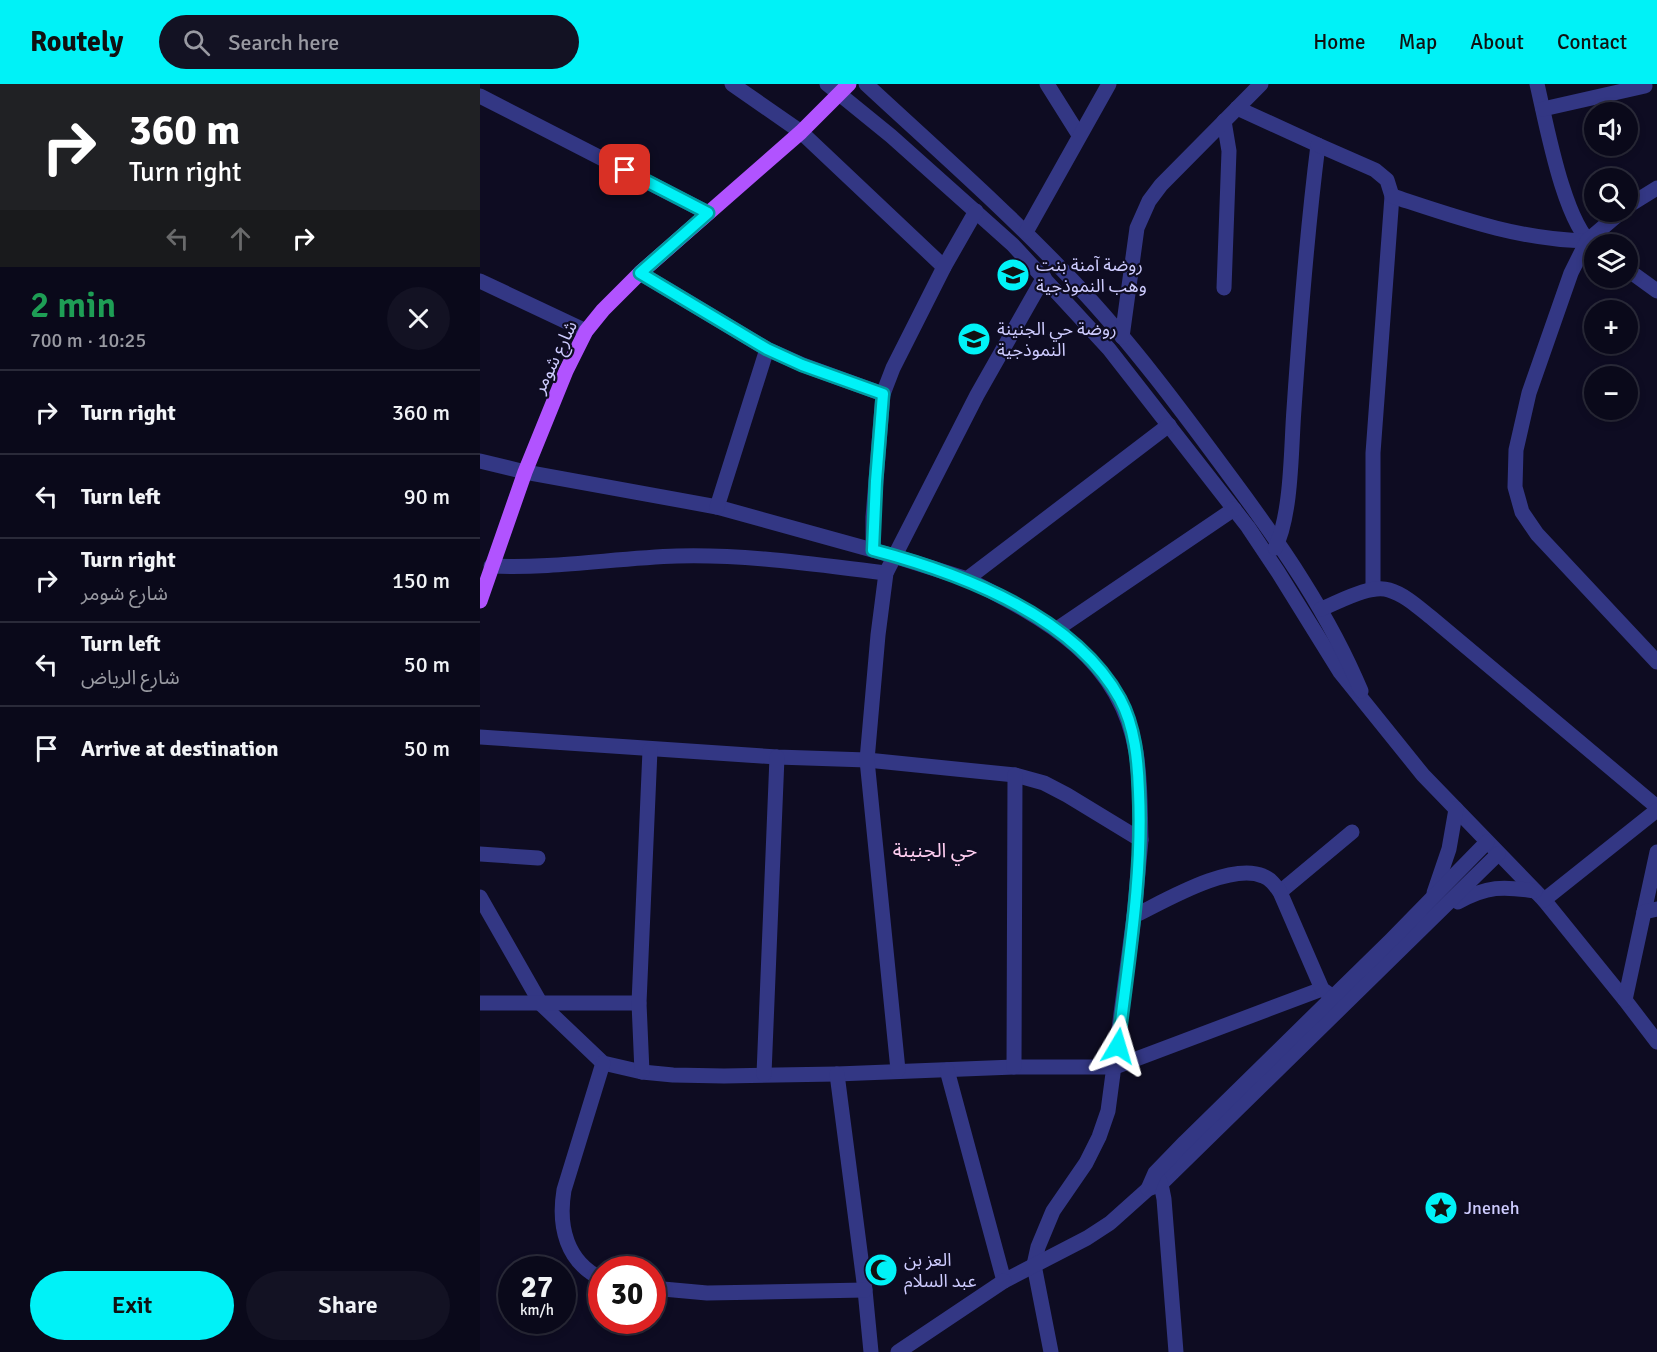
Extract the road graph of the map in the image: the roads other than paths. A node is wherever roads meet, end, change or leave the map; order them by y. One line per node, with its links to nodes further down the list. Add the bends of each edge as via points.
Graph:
1 (732, 84): 14 (street)
2 (827, 84): 9 (street)
3 (866, 84): 23 (street)
4 (1047, 84): 15 (street)
5 (1109, 84): 15 (street)
6 (1261, 84): 11 (street)
7 (1537, 84): 12 (street)
8 (1645, 86): 12 (street)
9 (844, 89): 14 (main road, شارع شومر); 20 (street)
10 (480, 96): 21 (street)
11 (1238, 108): 13 (street); 16 (street)
12 (1543, 109): 25 (street, via 1566,199)
13 (1224, 121): 33 (street, via 1229,151); 36 (street, via 1161,185 1144,210 1137,228)
14 (801, 132): 21 (main road, شارع شومر); 28 (street)
15 (1079, 135): 23 (street)
16 (1318, 145): 18 (street, via 1375,170 1383,176); 44 (street, via 1291,464)
17 (1657, 188): 19 (street)
18 (1392, 196): 26 (street, via 1513,234); 51 (street, via 1373,453)
19 (1638, 200)
20 (976, 211): 28 (street); 31 (street)
21 (708, 213): 29 (main road, شارع شومر)
22 (1612, 222): 24 (street)
23 (1026, 232): 36 (street)
24 (1600, 234)
25 (1584, 235)
26 (1584, 243)
27 (1584, 255): 55 (street, via 1567,282 1529,393 1516,450 1517,499 1538,534)
28 (944, 267): 38 (street, via 892,368)
29 (640, 273): 35 (main road, شارع شومر); 37 (street)
30 (1638, 277): 34 (street)
31 (1044, 278): 39 (street, via 1109,349); 46 (street)
32 (480, 281): 35 (street)
33 (1224, 288)
34 (1657, 291)
35 (586, 332): 41 (main road, شارع شومر)
36 (1122, 337): 44 (street)
37 (767, 349): 38 (street); 42 (street)
38 (883, 394): 45 (street)
39 (1169, 425): 43 (street); 50 (street)
40 (480, 461): 41 (street)
41 (525, 472): 42 (street); 48 (main road, شارع شومر)
42 (717, 507): 45 (street)
43 (1234, 509): 47 (street); 54 (street)
44 (1278, 543): 47 (street); 53 (street)
45 (873, 550): 46 (street)
46 (894, 556): 49 (street); 50 (street)
47 (1270, 559): 56 (street, via 1340,672)
48 (491, 566): 49 (street, via 539,567 679,556 783,561); 52 (main road, شارع شومر)
49 (886, 573): 60 (street)
50 (967, 579): 54 (street)
51 (1373, 589): 53 (street); 62 (street, via 1389,589 1433,619)
52 (480, 601)
53 (1321, 609): 56 (street)
54 (1057, 629): 65 (street, via 1092,661 1120,700 1136,753)
55 (1657, 662)
56 (1368, 707): 63 (street, via 1423,776)
57 (480, 737): 58 (street)
58 (650, 750): 59 (street); 81 (street)
59 (777, 757): 60 (street); 90 (street)
60 (867, 760): 61 (street); 87 (street)
61 (1015, 775): 65 (street, via 1044,783); 85 (street)
62 (1657, 808): 72 (street)
63 (1456, 809): 66 (street); 74 (street, via 1449,849)
64 (1353, 832): 71 (street)
65 (1141, 840): 77 (street)
66 (1486, 842): 69 (street); 74 (street)
67 (1657, 852): 75 (street)
68 (480, 854): 70 (street)
69 (1498, 854): 72 (street); 76 (street)
70 (538, 858)
71 (1280, 892): 77 (street, via 1260,875 1225,875); 78 (street)
72 (1540, 896): 76 (street, via 1503,886 1472,894); 79 (street)
73 (480, 897): 82 (street)
74 (1431, 898): 78 (street)
75 (1651, 910): 79 (street)
76 (1440, 913): 78 (street)
77 (1134, 916): 86 (street)
78 (1334, 997): 86 (street); 92 (street)
79 (1626, 1000): 83 (street)
80 (480, 1002): 82 (street)
81 (639, 1003): 82 (street); 89 (street)
82 (541, 1004): 84 (street)
83 (1657, 1041)
84 (603, 1064): 89 (street); 94 (street, via 561,1207 566,1240 575,1259)
85 (1014, 1067): 86 (street); 88 (street)
86 (1115, 1067): 93 (street, via 1099,1137 1053,1211)
87 (898, 1070): 88 (street); 91 (street)
88 (947, 1070): 95 (street)
89 (642, 1072): 90 (street, via 696,1076)
90 (764, 1074): 91 (street)
91 (837, 1074): 97 (street)
92 (1155, 1182): 93 (street, via 1110,1223); 101 (street, via 1168,1246)
93 (1034, 1265): 95 (street); 100 (street)
94 (588, 1272)
95 (1004, 1281): 99 (street)
96 (666, 1289): 97 (street, via 707,1293)
97 (866, 1290): 98 (street)
98 (871, 1352)
99 (898, 1352)
100 (1051, 1352)
101 (1176, 1352)

